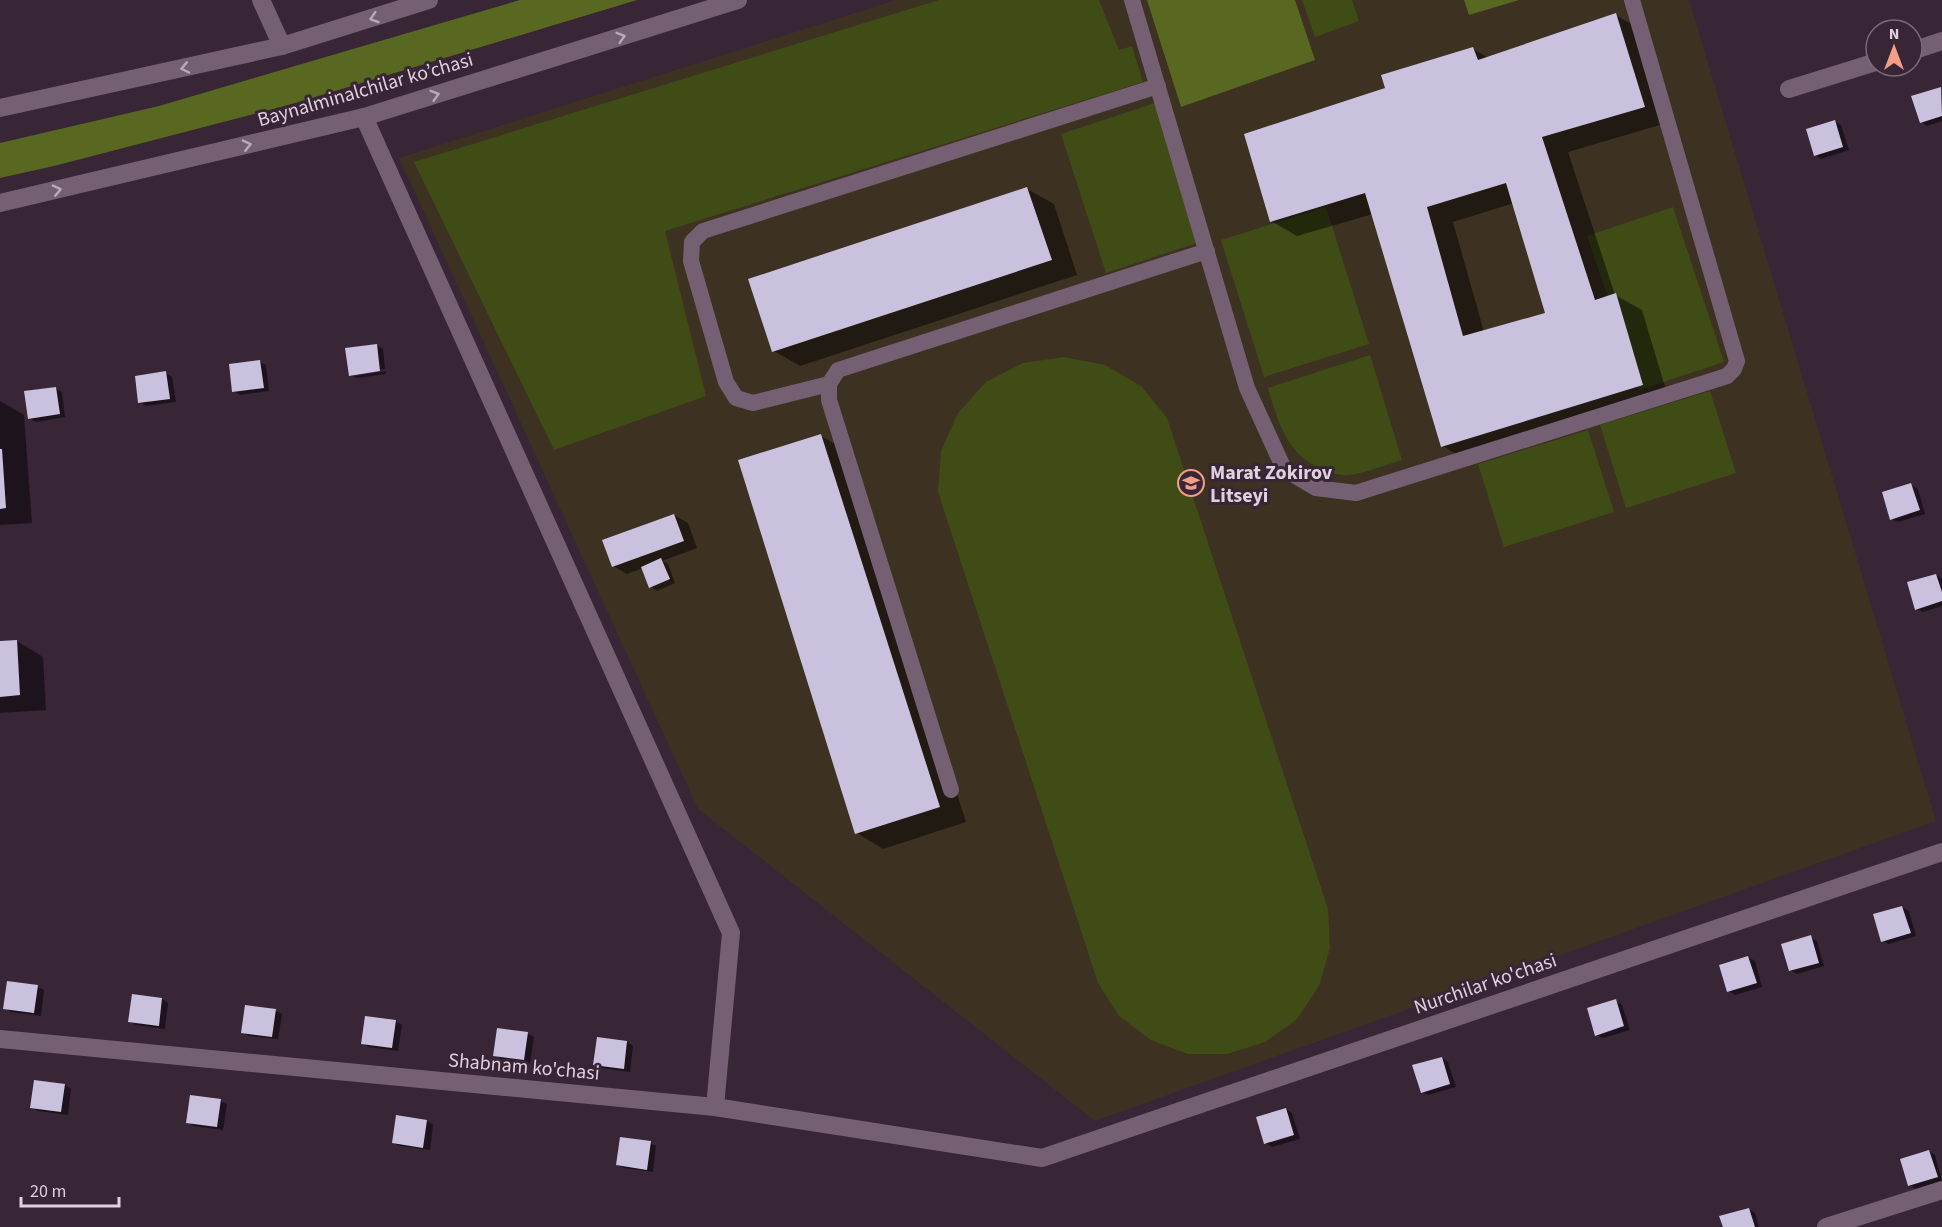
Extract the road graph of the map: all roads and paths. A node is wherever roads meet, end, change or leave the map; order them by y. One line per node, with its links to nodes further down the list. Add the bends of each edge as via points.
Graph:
1 (261, 0): 7 (street)
2 (429, 0): 7 (street, one-way to 7)
3 (738, 0): 13 (street, Baynalminalchilar ko’chasi, one-way to 3)
4 (1132, 0): 10 (lane)
5 (1632, 0): 15 (lane, via 1737,361 1727,376 1356,493 1316,488 1284,469 1247,388)
6 (1942, 41): 8 (street)
7 (282, 46): 12 (street, one-way to 12)
8 (1924, 47)
9 (1864, 66): 11 (street)
10 (1158, 86): 15 (lane); 16 (lane, via 703,231 692,242 691,261 726,382 736,398 753,403)
11 (1789, 89)
12 (0, 108)
13 (364, 117): 14 (street, Baynalminalchilar ko’chasi, one-way to 13); 20 (street, via 731,933)
14 (0, 204)
15 (1207, 251): 16 (lane, via 838,370)
16 (829, 384): 17 (lane, via 829,400)
17 (951, 790)
18 (1942, 852): 21 (street, Nurchilar ko'chasi)
19 (0, 1039): 20 (street, Shabnam ko'chasi)
20 (715, 1107): 21 (street, Shabnam ko'chasi)
21 (1042, 1158)
22 (1942, 1190): 23 (street)
23 (1826, 1227)

